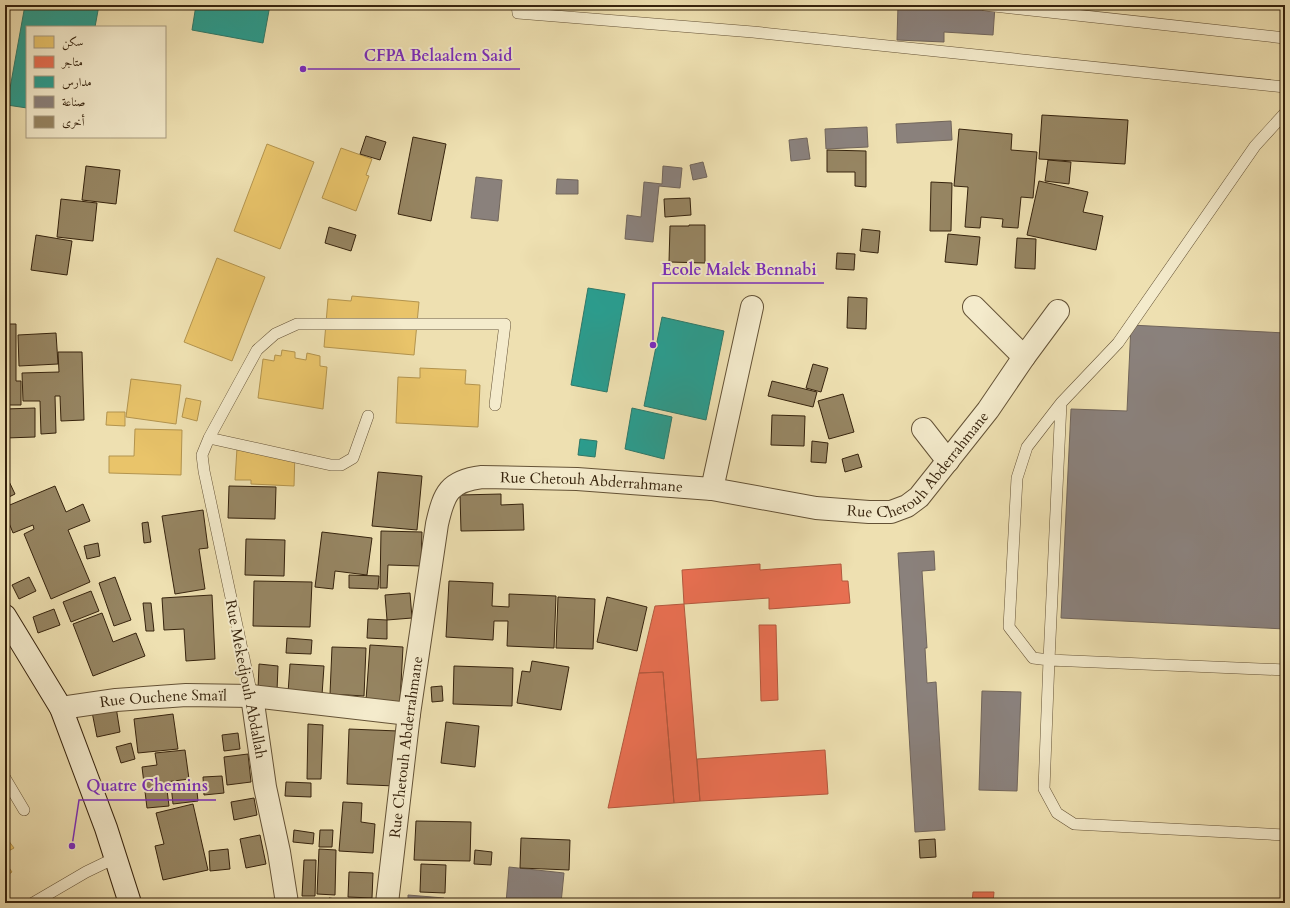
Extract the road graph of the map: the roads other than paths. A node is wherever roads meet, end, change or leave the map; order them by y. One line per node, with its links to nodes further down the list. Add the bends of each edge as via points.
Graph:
1 (517, 5): 4 (lane, via 518,12 752,32)
2 (985, 5): 3 (lane)
3 (1285, 38)
4 (1285, 87)
5 (1285, 113): 10 (lane, via 1255,146 1118,343)
6 (752, 307): 16 (street)
7 (974, 307): 9 (street)
8 (1058, 311): 9 (street, Rue Chetouh Abderrahmane)
9 (1024, 357): 15 (street, Rue Chetouh Abderrahmane, via 988,410)
10 (1061, 403): 18 (lane); 18 (lane, via 1028,447 1018,478 1009,628 1033,658)
11 (495, 405): 14 (lane, via 505,324 297,324 274,334 257,350)
12 (368, 416): 14 (lane, via 353,458 341,465 331,465)
13 (923, 429): 15 (street)
14 (209, 438): 20 (lane, Rue Mekedjouh Abdallah, via 202,455 204,471)
15 (948, 461): 16 (street, Rue Chetouh Abderrahmane, via 919,497 907,506 891,512 816,508)
16 (712, 489): 22 (street, Rue Chetouh Abderrahmane, via 577,479 482,477 456,483 442,503 437,524)
17 (5, 616): 21 (street)
18 (1049, 660): 19 (lane); 25 (lane, via 1044,789 1057,813 1074,824)
19 (1285, 670)
20 (252, 696): 21 (street, Rue Ouchene Smaïl, via 186,695 116,700); 22 (street, Rue Ouchene Smaïl); 29 (street, Rue Mekedjouh Abdallah)
21 (60, 708): 26 (street)
22 (409, 714): 30 (street, Rue Chetouh Abderrahmane)
23 (5, 778): 24 (lane)
24 (24, 810)
25 (1285, 835)
26 (115, 858): 27 (lane); 28 (street)
27 (33, 903)
28 (130, 903)
29 (287, 903)
30 (387, 903)

